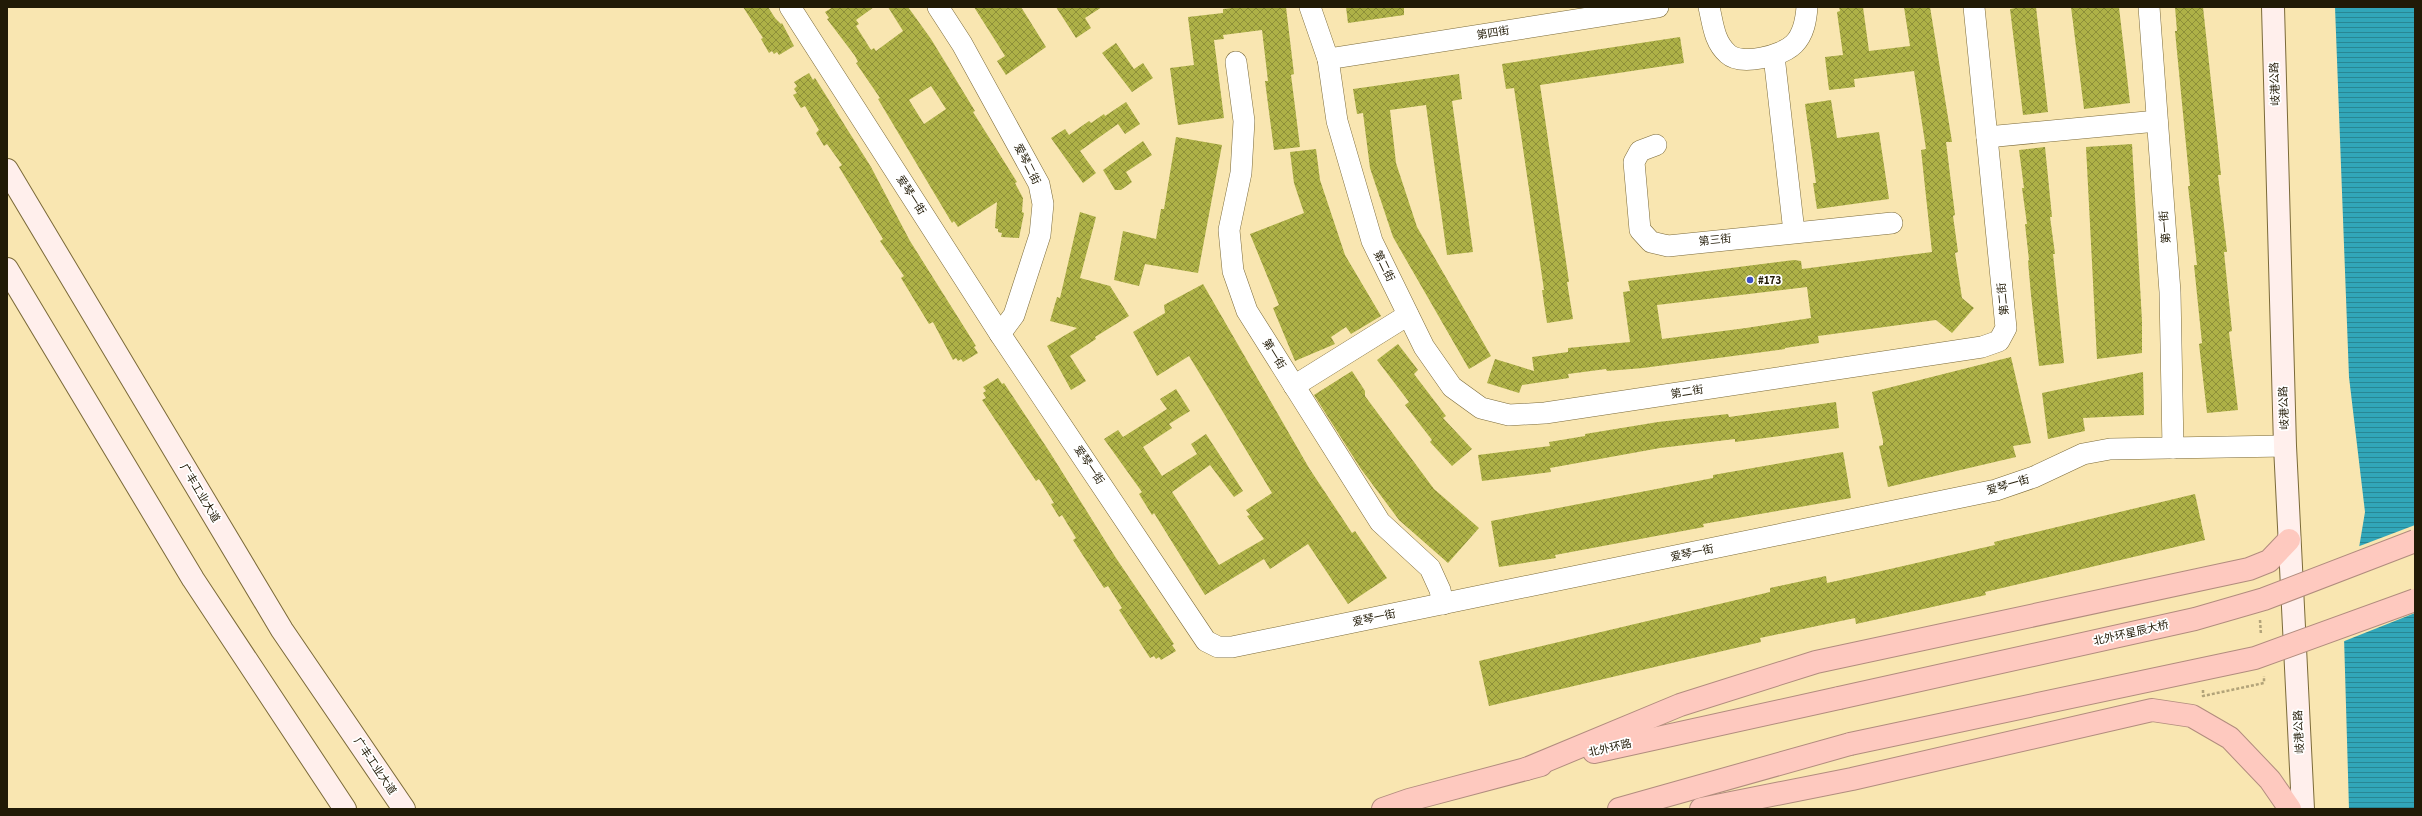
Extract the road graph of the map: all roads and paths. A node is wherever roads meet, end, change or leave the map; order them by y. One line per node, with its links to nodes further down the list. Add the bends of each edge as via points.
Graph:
1 (790, 7): 21 (street, 爱琴一街)
2 (938, 7): 21 (street, 爱琴二街, via 962,44 1039,184 1043,204 1040,235 1014,315)
3 (1310, 7): 11 (street, 第二街)
4 (1658, 7): 11 (street, 第四街)
5 (1709, 7): 10 (street, via 1717,42 1729,56 1747,59)
6 (1807, 7): 10 (street, via 1806,25 1794,44)
7 (1974, 7): 14 (street, 第二街)
8 (2149, 7): 13 (street, 第一街)
9 (2273, 7): 23 (street, 岐港公路)
10 (1774, 56): 18 (street)
11 (1328, 60): 20 (street, 第二街, via 1337,120 1372,241)
12 (1236, 62): 22 (street, 第一街, via 1244,121 1240,173 1228,230 1233,271 1247,311)
13 (2157, 121): 14 (street); 24 (street, 第一街, via 2170,292)
14 (1987, 137): 20 (street, 第二街, via 2006,328 1999,341 1982,348 1545,413 1509,415 1481,408 1452,387 1424,347)
15 (1656, 145): 18 (street, 第三街, via 1640,151 1634,162 1640,230 1651,242 1668,246)
16 (7, 170): 36 (street, 广丰工业大道, via 282,630)
17 (1892, 222): 18 (street, 第三街)
18 (1794, 232)
19 (7, 269): 35 (street, via 193,579)
20 (1408, 315): 22 (street)
21 (1000, 334): 28 (street, 爱琴一街, via 1206,641 1218,647 1232,647)
22 (1294, 386): 28 (street, 第一街, via 1380,522 1430,568)
23 (2285, 446): 24 (street, 爱琴一街); 25 (street, 岐港公路)
24 (2172, 448): 28 (street, 爱琴一街, via 2110,449 2084,454 2034,477 1996,490)
25 (2290, 540): 34 (highway, via 2269,561 2249,569 1816,662 1680,705); 41 (street, 岐港公路)
26 (2415, 541): 33 (highway, 北外环星辰大桥, bridge, via 2264,599 2195,619)
27 (2415, 600): 38 (highway, bridge, via 2255,658 1850,744)
28 (1443, 604)
29 (2259, 611): 30 (path)
30 (2262, 643)
31 (2264, 675): 32 (path, via 2264,683 2203,696)
32 (2202, 690)
33 (1839, 698): 34 (highway, 北外环路)
34 (1526, 769): 37 (highway, 北外环路)
35 (345, 809)
36 (404, 809)
37 (1383, 809)
38 (1619, 809)
39 (1701, 809): 40 (highway, via 1852,779 2152,710 2192,716 2230,738 2270,780)
40 (2290, 809)
41 (2303, 809)

